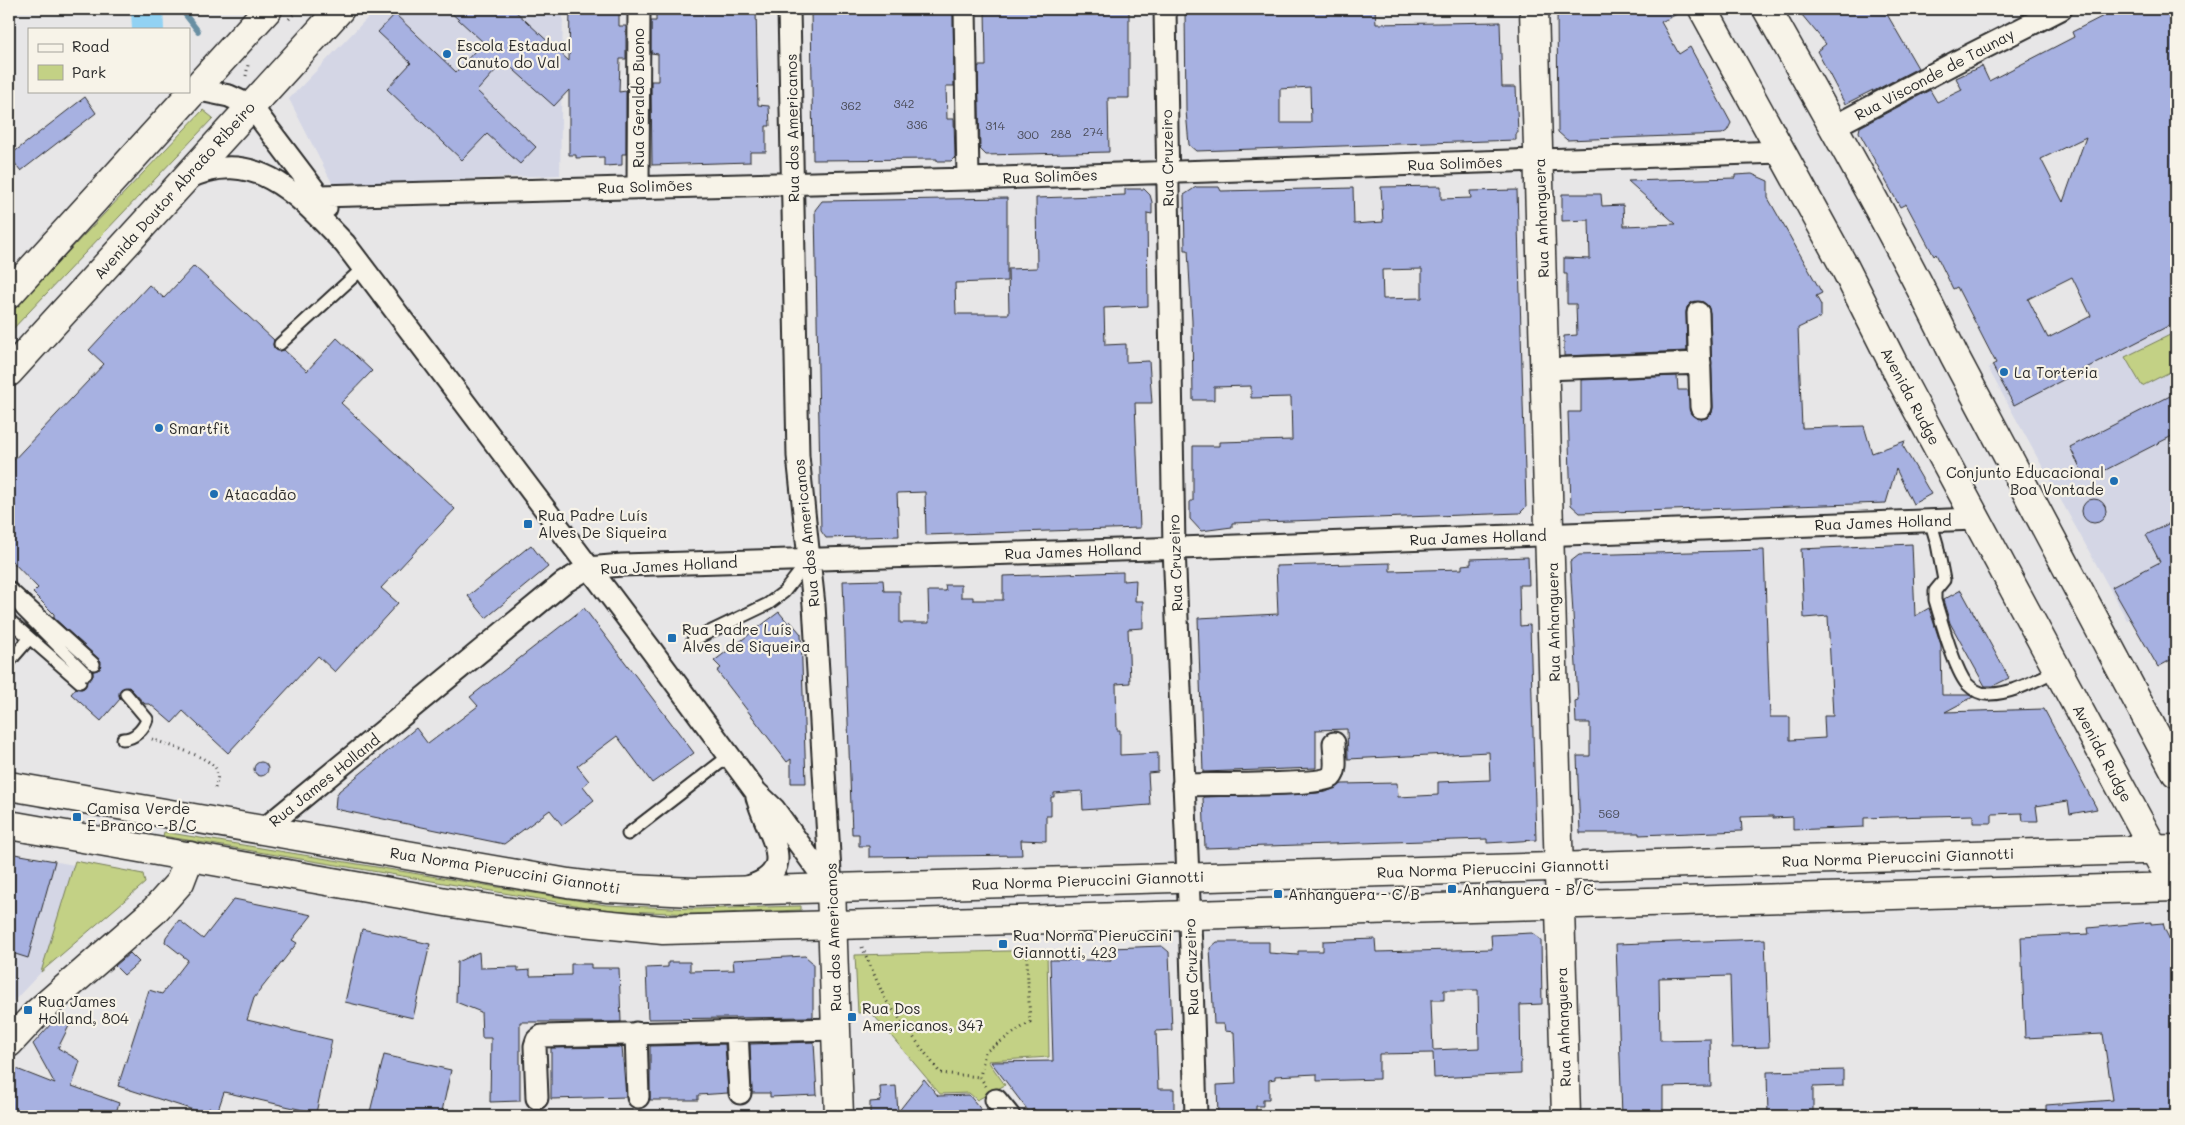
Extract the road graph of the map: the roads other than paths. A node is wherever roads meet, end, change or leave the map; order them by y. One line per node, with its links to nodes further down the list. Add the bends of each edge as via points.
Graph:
1 (268, 9): 11 (main road)
2 (340, 9): 12 (main road, Avenida Doutor Abraão Ribeiro)
3 (638, 9): 20 (street, Rua Geraldo Buono)
4 (789, 9): 19 (street, Rua dos Americanos)
5 (965, 9): 17 (street)
6 (1165, 9): 16 (street, Rua Cruzeiro)
7 (1534, 9): 15 (main road, Rua Anhanguera)
8 (1703, 9): 14 (main road, Avenida Rudge)
9 (1767, 9): 13 (main road)
10 (2061, 9): 13 (street, Rua Visconde de Taunay)
11 (195, 89): 12 (street, via 229,96); 24 (main road)
12 (251, 106): 18 (main road, Avenida Doutor Abraão Ribeiro); 21 (street)
13 (1834, 127): 49 (main road)
14 (1780, 152): 15 (street, Rua Solimões); 31 (main road, Avenida Rudge, via 1845,268)
15 (1539, 160): 16 (street, Rua Solimões); 28 (main road, Rua Anhanguera)
16 (1167, 173): 17 (street, Rua Solimões); 34 (street, Rua Cruzeiro)
17 (968, 179): 19 (street, Rua Solimões)
18 (181, 182): 22 (street, via 202,172 231,167 266,175 316,214); 29 (main road, Avenida Doutor Abraão Ribeiro)
19 (793, 182): 20 (street, Rua Solimões); 35 (street, Rua dos Americanos, via 798,456)
20 (638, 186): 21 (street, Rua Solimões)
21 (320, 196): 22 (street)
22 (345, 244): 23 (street)
23 (362, 268): 26 (lane); 36 (street)
24 (9, 294)
25 (1698, 312): 27 (street)
26 (280, 344)
27 (1700, 363): 28 (street); 30 (street)
28 (1546, 369): 33 (main road, Rua Anhanguera)
29 (9, 372)
30 (1701, 406)
31 (1976, 519): 32 (street, Rua James Holland); 44 (main road, Avenida Rudge)
32 (1930, 520): 33 (street, Rua James Holland); 44 (lane, via 1944,580 1935,591 1935,600 1965,682 1987,695 2004,693)
33 (1550, 534): 34 (street, Rua James Holland); 58 (main road, Rua Anhanguera)
34 (1174, 548): 35 (street, Rua James Holland); 50 (street, Rua Cruzeiro)
35 (809, 560): 36 (street, Rua James Holland); 41 (lane, via 784,592 768,604); 60 (street, Rua dos Americanos)
36 (588, 568): 48 (street); 54 (street, Rua James Holland, via 563,583)
37 (9, 587): 43 (lane)
38 (9, 593): 40 (lane, via 83,678)
39 (9, 620): 40 (lane)
40 (29, 639): 42 (lane)
41 (693, 640)
42 (9, 662)
43 (94, 664)
44 (2058, 670): 56 (main road, Avenida Rudge)
45 (126, 694): 46 (lane, via 147,718 137,733)
46 (123, 739)
47 (1334, 743): 50 (street, via 1334,771 1327,779)
48 (729, 756): 52 (street); 55 (lane)
49 (2176, 773)
50 (1183, 785): 59 (street, Rua Cruzeiro)
51 (9, 786): 54 (main road, Rua Norma Pieruccini Giannotti)
52 (756, 792): 60 (street, via 774,809); 62 (street, via 774,842 778,865 765,880)
53 (9, 825): 57 (main road)
54 (263, 830): 62 (main road, Rua Norma Pieruccini Giannotti, via 608,888)
55 (628, 834)
56 (2165, 849): 58 (main road, Rua Norma Pieruccini Giannotti); 61 (main road, Avenida Rudge)
57 (190, 856): 65 (main road, via 446,902 619,927 693,930); 69 (main road, via 180,882 154,911 37,1014)
58 (1558, 867): 59 (main road, Rua Norma Pieruccini Giannotti); 63 (main road, Rua Anhanguera)
59 (1188, 877): 60 (main road, Rua Norma Pieruccini Giannotti); 64 (street, Rua Cruzeiro)
60 (831, 888): 62 (main road, Rua Norma Pieruccini Giannotti); 65 (main road, Rua dos Americanos)
61 (2176, 888): 63 (main road)
62 (736, 891)
63 (1559, 905): 64 (main road); 77 (main road, Rua Anhanguera)
64 (1190, 916): 65 (main road); 76 (street, Rua Cruzeiro)
65 (832, 926): 66 (main road, Rua dos Americanos)
66 (836, 1029): 67 (street); 74 (main road, Rua dos Americanos)
67 (737, 1031): 68 (street); 70 (street)
68 (636, 1033): 71 (street); 72 (street, via 540,1037 534,1046)
69 (9, 1044)
70 (740, 1093)
71 (638, 1097)
72 (537, 1098)
73 (996, 1100): 75 (street)
74 (839, 1116)
75 (1008, 1116)
76 (1196, 1116)
77 (1566, 1116)

